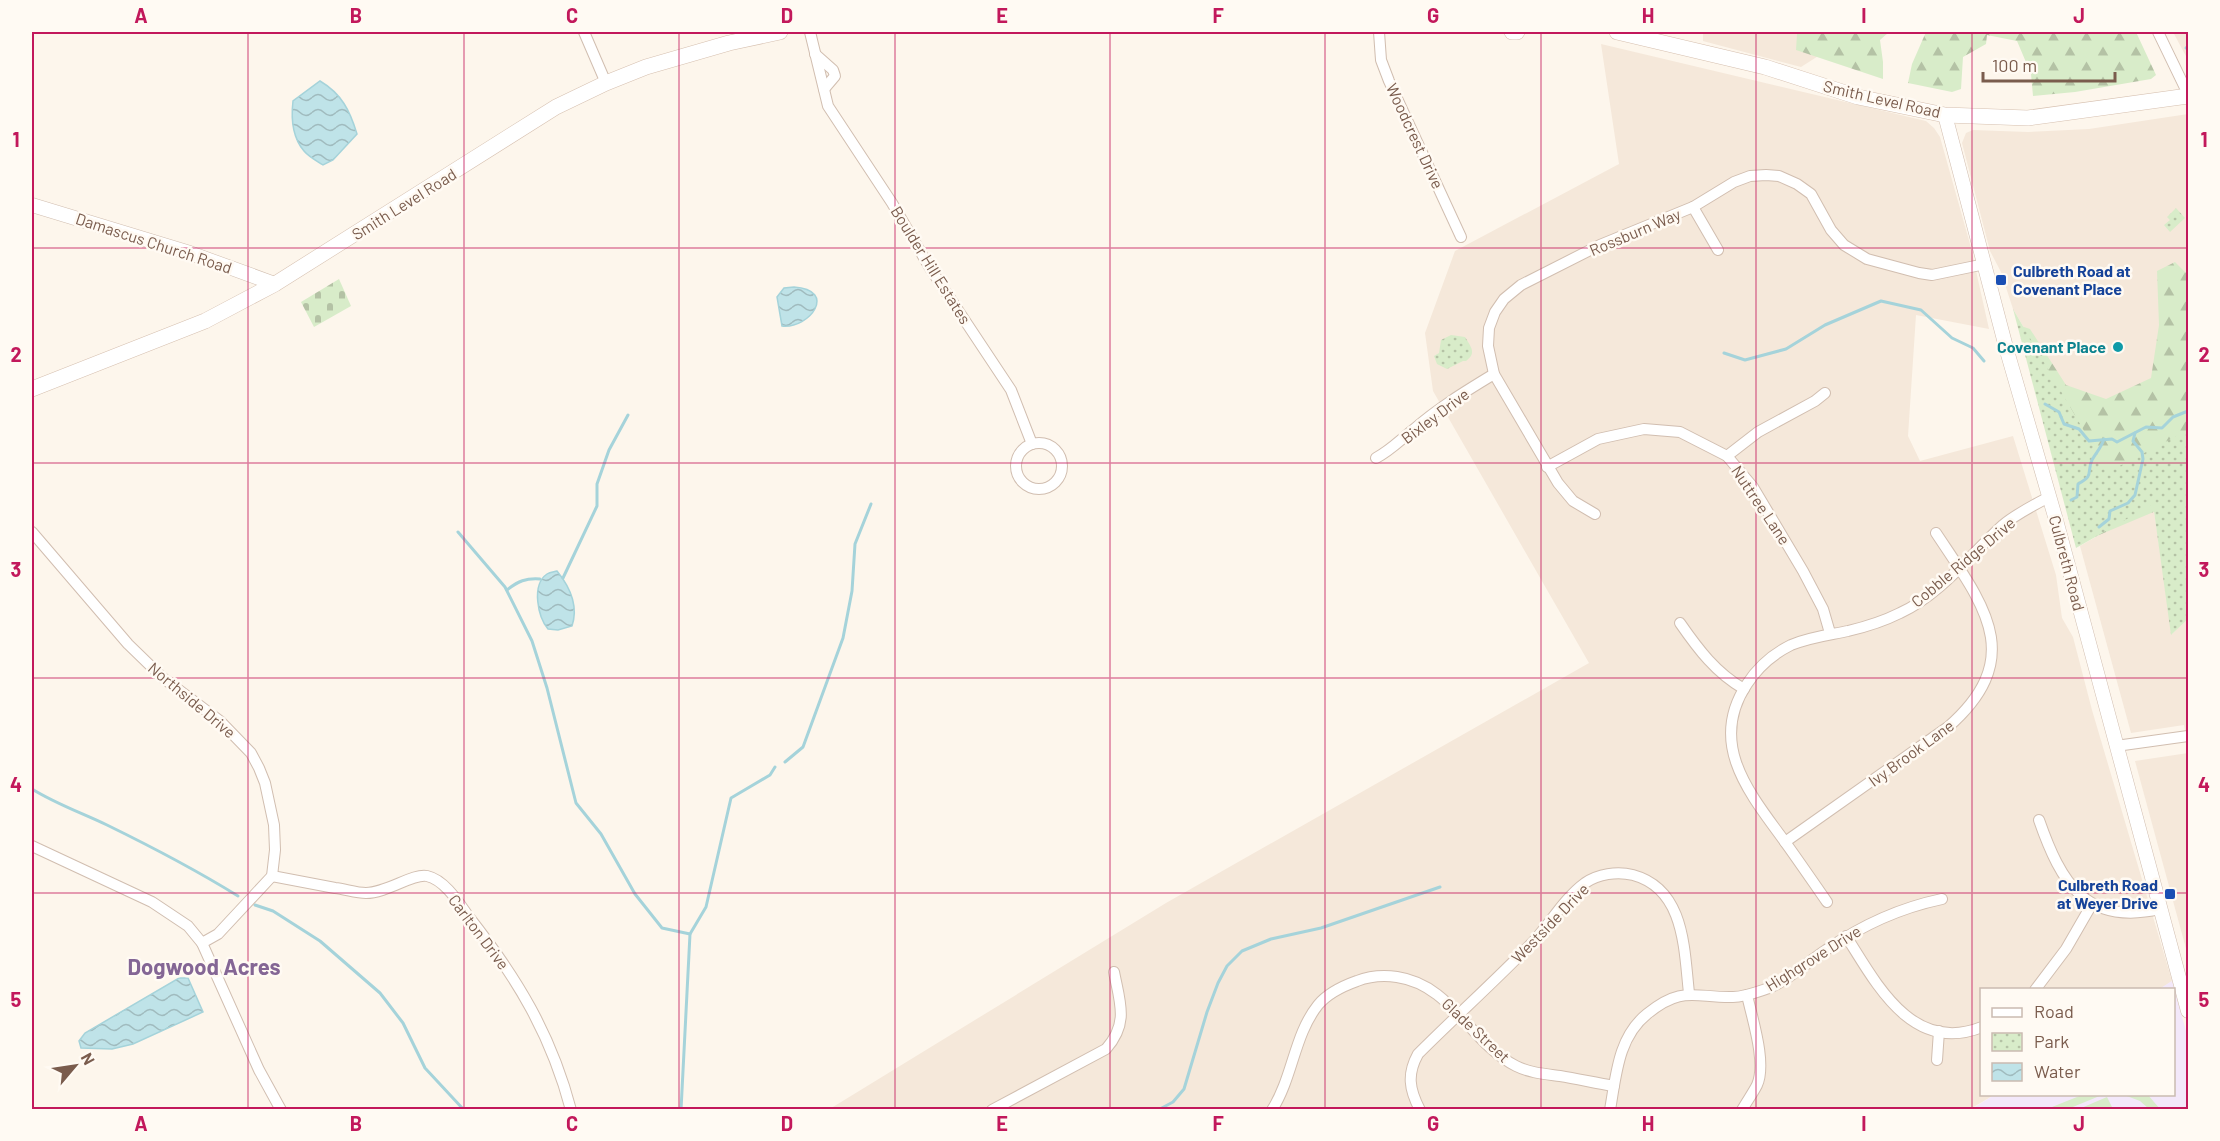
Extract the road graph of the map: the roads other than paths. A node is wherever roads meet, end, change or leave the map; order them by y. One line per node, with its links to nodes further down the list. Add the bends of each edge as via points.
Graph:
1 (585, 32): 9 (street)
2 (780, 32): 9 (main road, Smith Level Road, via 646,67)
3 (810, 32): 21 (street, Boulder Hill Estates, via 828,106 1011,390)
4 (1379, 32): 14 (street, Woodcrest Drive, via 1381,60 1389,81)
5 (1512, 32): 6 (main road)
6 (1517, 32)
7 (1617, 32): 11 (main road, Smith Level Road, via 1764,67 1858,96)
8 (2158, 32): 10 (street)
9 (606, 83): 17 (main road, Smith Level Road, via 556,107)
10 (2188, 95): 11 (main road, Smith Level Road, via 2028,118)
11 (1946, 115): 16 (street, Culbreth Road)
12 (32, 205): 17 (street, Damascus Church Road, via 190,253)
13 (1693, 207): 15 (street); 16 (street, Rossburn Way, via 1750,176 1779,176 1811,194 1831,230 1844,245 1867,259 1932,274); 18 (street, Rossburn Way, via 1600,245 1521,285 1504,299 1490,328 1488,346)
14 (1461, 237)
15 (1718, 250)
16 (1985, 264): 25 (street, Culbreth Road)
17 (275, 284): 19 (main road, Smith Level Road, via 205,321)
18 (1494, 374): 23 (street, Bixley Drive, via 1449,402); 24 (street, Rossburn Way)
19 (32, 389)
20 (1825, 393): 22 (street, via 1758,432)
21 (1032, 444): 21 (street, via 1020,452 1017,472 1024,484 1044,488 1060,474 1060,459 1052,447)
22 (1727, 456): 24 (street, Nuttree Lane, via 1680,432 1644,429 1598,439); 31 (street, Nuttree Lane, via 1753,487 1803,571)
23 (1376, 458)
24 (1547, 467): 26 (street, Rossburn Way, via 1573,501)
25 (2049, 497): 29 (street, Cobble Ridge Drive, via 2005,524); 34 (street, Culbreth Road)
26 (1595, 514)
27 (32, 532): 38 (street, Northside Drive, via 128,644 163,678 220,721 251,753 265,783 273,816)
28 (1936, 532): 29 (street, Ivy Brook Lane)
29 (1959, 568): 31 (street, Cobble Ridge Drive, via 1900,614); 36 (street, Ivy Brook Lane, via 1985,612 1992,639 1984,684 1974,700 1948,727)
30 (1680, 623): 32 (street, via 1713,667)
31 (1830, 633): 32 (street, Cobble Ridge Drive, via 1779,653 1754,673)
32 (1744, 689): 36 (street, Cobble Ridge Drive, via 1732,724 1735,760 1748,791)
33 (2188, 736): 34 (street)
34 (2116, 746): 42 (street, Culbreth Road)
35 (2039, 820): 41 (street, via 2062,872)
36 (1785, 842): 40 (street, Cobble Ridge Drive)
37 (32, 846): 44 (street, via 152,902 188,927)
38 (272, 876): 44 (street, via 218,934); 56 (street, Carlton Drive, via 365,893 385,891 422,876 442,885 521,989 549,1046)
39 (1942, 899): 43 (street, Highgrove Drive, via 1888,914)
40 (1827, 902)
41 (2092, 904): 42 (street, via 2127,914); 46 (street, via 2066,949)
42 (2160, 909): 49 (street, Culbreth Road)
43 (1846, 936): 48 (street, Highgrove Drive, via 1772,987); 52 (street, via 1897,1009 1917,1023)
44 (202, 943): 55 (street)
45 (1114, 972): 57 (street, via 1122,1012 1116,1037 1106,1049)
46 (2037, 988)
47 (1689, 993): 48 (street, Highgrove Drive); 50 (street, Westside Drive, via 1681,928 1670,902 1648,880 1623,872 1603,875 1572,895 1531,944); 54 (street, Highgrove Drive, via 1664,1002 1635,1025 1620,1057)
48 (1747, 995): 61 (street, via 1760,1074)
49 (2188, 1011)
50 (1459, 1014): 54 (street, Glade Street, via 1515,1066 1534,1073); 58 (street, Glade Street, via 1430,988 1412,979 1367,977 1350,983 1319,1003 1308,1020); 59 (street, Westside Drive, via 1418,1053 1411,1067 1411,1084)
51 (1980, 1027): 52 (street)
52 (1939, 1031): 53 (street)
53 (1937, 1060)
54 (1614, 1086): 60 (street, Highgrove Drive)
55 (281, 1110)
56 (571, 1110)
57 (993, 1110)
58 (1272, 1110)
59 (1420, 1110)
60 (1610, 1110)
61 (1742, 1110)

